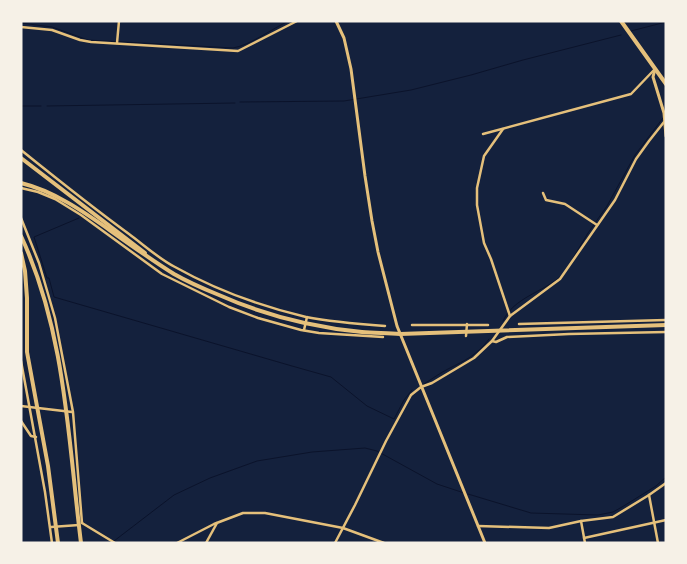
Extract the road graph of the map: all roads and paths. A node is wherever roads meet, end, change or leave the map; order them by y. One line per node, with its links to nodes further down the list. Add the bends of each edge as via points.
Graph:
1 (119, 21): 6 (street)
2 (297, 21): 6 (street, via 238,51)
3 (336, 21): 44 (street, via 344,38 351,69 372,220)
4 (621, 21): 7 (highway)
5 (21, 27): 6 (street, via 52,30 80,40)
6 (117, 43)
7 (655, 69): 8 (highway); 9 (street, via 653,77); 11 (street, via 631,94)
8 (666, 84)
9 (665, 116): 10 (street)
10 (665, 121): 13 (street); 22 (street, via 636,159 615,200)
11 (503, 129): 12 (street); 29 (street, via 484,156 477,204 484,243)
12 (483, 134)
13 (666, 136)
14 (21, 150): 18 (street)
15 (21, 158): 18 (highway)
16 (21, 183): 20 (highway)
17 (21, 188): 20 (street)
18 (67, 190): 25 (highway); 26 (street, via 173,266)
19 (543, 194): 22 (street, via 546,200 565,204)
20 (56, 198): 25 (highway, via 73,205); 28 (street, via 162,274)
21 (21, 218): 54 (street, via 39,263 55,318)
22 (597, 225): 29 (street, via 560,279)
23 (21, 236): 53 (highway, via 50,315)
24 (21, 253): 52 (highway, via 27,298 27,352)
25 (150, 258): 27 (highway, via 203,289)
26 (236, 296): 27 (street); 30 (street)
27 (233, 302): 28 (street); 32 (highway)
28 (230, 307): 41 (street)
29 (510, 316): 42 (street)
30 (307, 317): 32 (street); 39 (street)
31 (666, 320): 33 (street)
32 (306, 323): 41 (street); 44 (highway, via 361,332)
33 (662, 323): 36 (street); 40 (highway)
34 (467, 324): 37 (street); 38 (street); 45 (street)
35 (519, 324): 36 (street)
36 (552, 324): 40 (street)
37 (412, 325)
38 (488, 325)
39 (385, 326)
40 (552, 329): 42 (highway)
41 (304, 330): 46 (street)
42 (501, 330): 45 (highway); 47 (street)
43 (666, 332): 47 (street, via 507,337)
44 (400, 334): 45 (highway); 49 (street)
45 (466, 334)
46 (383, 338)
47 (492, 341): 49 (street, via 465,364)
48 (21, 361): 51 (street)
49 (421, 387): 64 (street); 67 (street, via 411,395 382,448)
50 (21, 406): 51 (street)
51 (30, 407): 52 (street); 56 (street)
52 (38, 408): 53 (street); 66 (highway)
53 (67, 411): 54 (street); 63 (highway)
54 (73, 412): 63 (street)
55 (21, 422): 56 (street, via 31,436)
56 (36, 437): 65 (street)
57 (666, 483): 58 (street)
58 (649, 495): 60 (street, via 613,517); 61 (street)
59 (666, 520): 61 (street)
60 (581, 521): 64 (street, via 549,528); 68 (street)
61 (655, 522): 68 (street); 79 (street)
62 (217, 523): 67 (street, via 243,513 265,513); 73 (street); 74 (street)
63 (81, 524): 66 (street); 71 (highway); 72 (street)
64 (478, 526): 77 (street)
65 (51, 527): 66 (street); 69 (street)
66 (56, 527): 70 (highway)
67 (344, 528): 75 (street); 76 (street)
68 (584, 538): 78 (street)
69 (52, 543)
70 (58, 543)
71 (81, 543)
72 (115, 543)
73 (177, 543)
74 (206, 543)
75 (335, 543)
76 (384, 543)
77 (486, 543)
78 (585, 543)
79 (658, 543)

